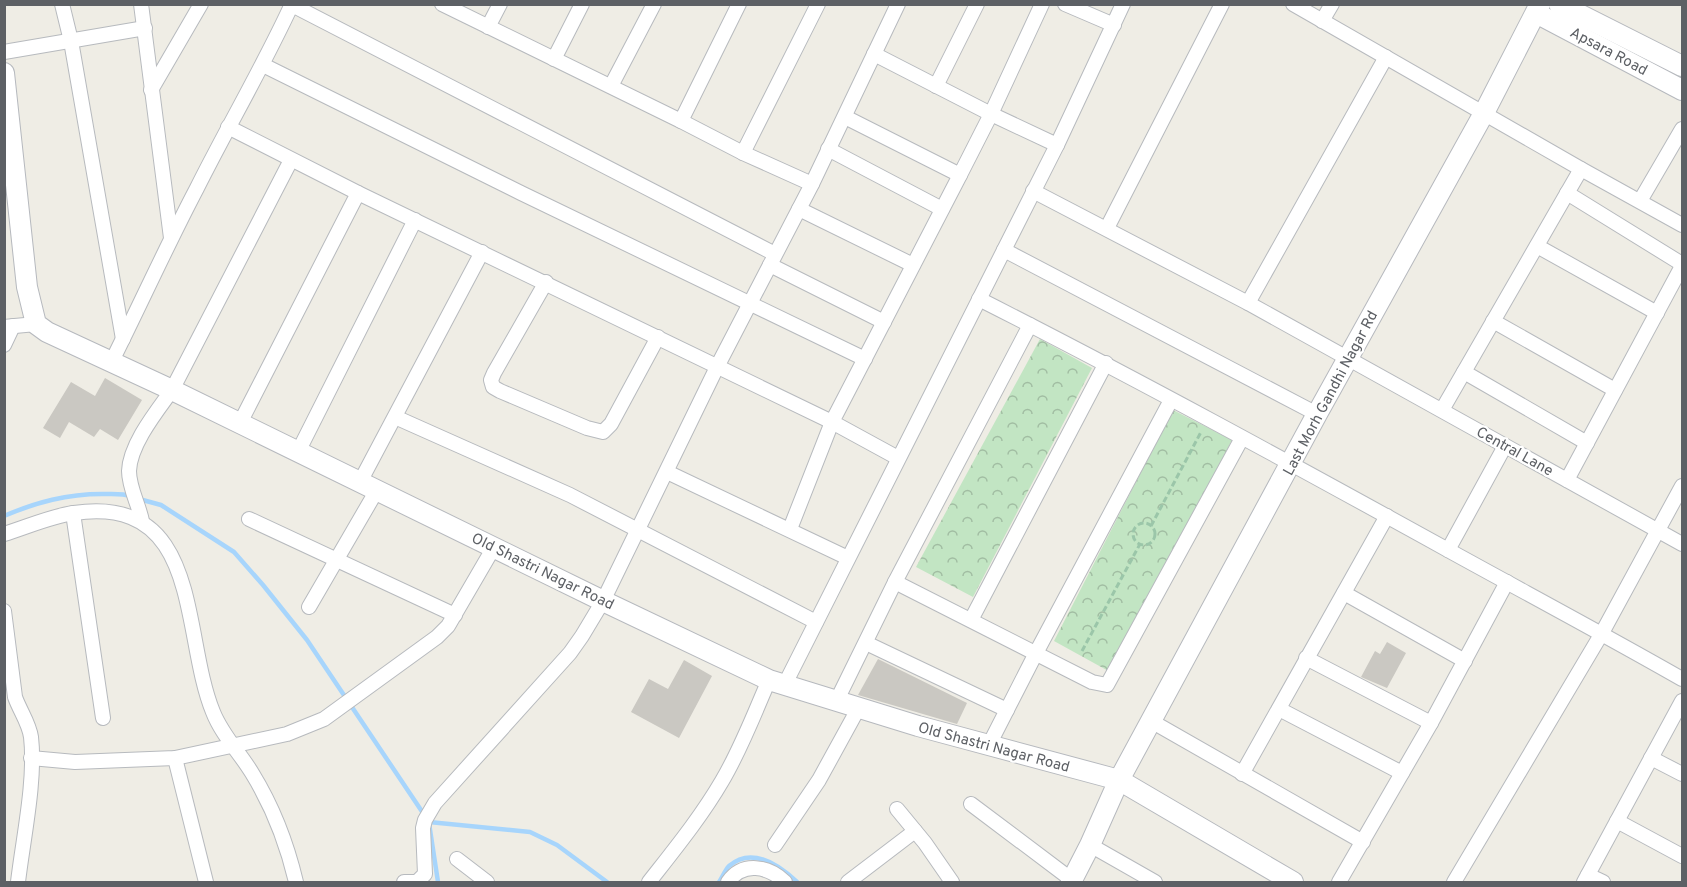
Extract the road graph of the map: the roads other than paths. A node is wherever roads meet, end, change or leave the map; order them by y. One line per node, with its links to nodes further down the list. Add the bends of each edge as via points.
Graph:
1 (62, 4): 25 (street)
2 (141, 4): 24 (street)
3 (201, 4): 35 (street)
4 (442, 4): 23 (street)
5 (500, 4): 23 (street)
6 (582, 4): 29 (street)
7 (654, 4): 33 (street)
8 (739, 4): 40 (street)
9 (819, 4): 45 (street)
10 (898, 4): 27 (street)
11 (977, 4): 34 (street)
12 (1042, 4): 38 (street)
13 (1065, 4): 22 (street)
14 (1123, 4): 22 (street)
15 (1222, 4): 58 (street)
16 (1293, 4): 21 (street)
17 (1332, 4): 21 (street)
18 (1559, 4): 31 (street, Apsara Road)
19 (292, 5): 30 (street); 63 (street)
20 (1537, 7): 36 (street, Apsara Road); 37 (street, Last Morh Gandhi Nagar Rd)
21 (1322, 21): 28 (street)
22 (1114, 25): 43 (street)
23 (488, 27): 29 (street)
24 (145, 28): 25 (street); 35 (street)
25 (71, 41): 26 (street); 77 (street)
26 (4, 52)
27 (874, 54): 34 (street); 39 (street)
28 (1386, 57): 37 (street); 68 (street)
29 (554, 59): 33 (street)
30 (263, 65): 41 (street); 69 (street)
31 (1683, 66)
32 (4, 73): 73 (street, via 27,288)
33 (611, 86): 40 (street)
34 (936, 86): 38 (street)
35 (151, 90): 59 (street)
36 (1683, 90)
37 (1484, 113): 47 (street); 79 (street, Last Morh Gandhi Nagar Rd)
38 (991, 114): 43 (street); 48 (street)
39 (845, 117): 44 (street); 48 (street)
40 (681, 121): 45 (street)
41 (228, 127): 46 (street); 59 (street)
42 (1683, 129): 53 (street)
43 (1057, 145): 50 (street)
44 (828, 149): 49 (street); 55 (street)
45 (742, 153): 49 (street)
46 (291, 160): 52 (street); 85 (street)
47 (1581, 169): 51 (street); 53 (street)
48 (960, 175): 55 (street)
49 (812, 184): 54 (street)
50 (1033, 191): 58 (street, Central Lane); 61 (street)
51 (1567, 193): 60 (street); 65 (street)
52 (358, 194): 56 (street); 92 (street)
53 (1640, 201): 57 (street)
54 (799, 209): 63 (street); 64 (street)
55 (942, 209): 64 (street)
56 (415, 220): 62 (street); 96 (street)
57 (1683, 225)
58 (1107, 228): 68 (street, Central Lane)
59 (171, 238): 77 (street)
60 (1537, 246): 70 (street); 71 (street)
61 (1004, 250): 67 (street); 89 (street)
62 (483, 252): 66 (street); 90 (street)
63 (773, 260): 69 (street); 72 (street)
64 (913, 265): 72 (street)
65 (1683, 265): 70 (street)
66 (546, 282): 76 (street); 76 (street, via 491,380 500,391 603,432)
67 (979, 299): 74 (street); 97 (street)
68 (1248, 303): 79 (street, Central Lane)
69 (751, 304): 80 (street); 83 (street)
70 (1657, 312): 86 (street)
71 (1493, 321): 84 (street); 86 (street)
72 (884, 322): 80 (street)
73 (36, 324): 75 (street); 81 (street, Old Shastri Nagar Road, via 57,338)
74 (1030, 325): 82 (street); 116 (street)
75 (9, 327): 78 (street)
76 (658, 337): 83 (street)
77 (123, 339): 81 (street)
78 (4, 345)
79 (1349, 357): 88 (street, Central Lane); 89 (street, Last Morh Gandhi Nagar Rd)
80 (865, 358): 91 (street)
81 (112, 361): 85 (street, Old Shastri Nagar Road)
82 (1106, 363): 87 (street); 123 (street)
83 (718, 365): 91 (street); 99 (street)
84 (1464, 372): 88 (street); 94 (street)
85 (172, 390): 92 (street, Old Shastri Nagar Road); 104 (street, via 152,417 131,459 131,486)
86 (1615, 390): 94 (street)
87 (1171, 400): 93 (street); 127 (street)
88 (1442, 410): 95 (street, Central Lane)
89 (1317, 414): 98 (street, Last Morh Gandhi Nagar Rd)
90 (395, 417): 101 (street); 107 (street)
91 (832, 422): 97 (street); 108 (street)
92 (240, 423): 96 (street, Old Shastri Nagar Road)
93 (1242, 438): 98 (street); 127 (street, via 1107,685 1092,682)
94 (1587, 443): 100 (street)
95 (1505, 446): 100 (street, Central Lane); 113 (street)
96 (298, 452): 101 (street, Old Shastri Nagar Road)
97 (898, 458): 114 (street)
98 (1292, 464): 105 (street); 139 (street, Last Morh Gandhi Nagar Rd)
99 (667, 472): 107 (street); 108 (street)
100 (1567, 480): 109 (street, Central Lane)
101 (368, 486): 112 (street, Old Shastri Nagar Road); 115 (street)
102 (1683, 486): 109 (street)
103 (73, 513): 104 (street); 110 (street); 138 (street)
104 (141, 515): 142 (street, via 178,568 213,713)
105 (1387, 516): 113 (street); 118 (street)
106 (249, 519): 115 (street)
107 (638, 529): 119 (street); 124 (street)
108 (790, 529): 114 (street)
109 (1657, 531): 111 (street, Central Lane); 125 (street)
110 (4, 534)
111 (1683, 544)
112 (494, 547): 119 (street, Old Shastri Nagar Road); 121 (street)
113 (1448, 550): 117 (street)
114 (848, 558): 124 (street)
115 (337, 560): 120 (street); 121 (street)
116 (895, 582): 123 (street); 126 (street)
117 (1508, 582): 125 (street); 129 (street)
118 (1344, 593): 128 (street); 129 (street)
119 (603, 602): 131 (street, Old Shastri Nagar Road); 164 (street, via 570,653 428,815 425,874 417,882)
120 (309, 607)
121 (455, 615): 142 (street, via 437,638 307,728)
122 (5, 619): 132 (street)
123 (971, 620): 127 (street)
124 (816, 622): 131 (street)
125 (1602, 633): 130 (street); 174 (street)
126 (866, 643): 134 (street); 137 (street)
127 (1036, 653): 137 (street)
128 (1306, 658): 136 (street); 140 (street)
129 (1465, 661): 140 (street)
130 (1683, 679)
131 (777, 683): 134 (street, Old Shastri Nagar Road); 166 (street, via 721,782)
132 (10, 697): 143 (street, via 29,727)
133 (1683, 701): 145 (street)
134 (836, 702): 135 (street, Old Shastri Nagar Road)
135 (858, 708): 141 (street, Old Shastri Nagar Road); 155 (street, via 819,780)
136 (1279, 709): 146 (street); 147 (street)
137 (1007, 710): 141 (street)
138 (103, 718)
139 (1151, 721): 147 (street); 149 (street, Last Morh Gandhi Nagar Rd)
140 (1431, 723): 146 (street)
141 (989, 745): 149 (street, Old Shastri Nagar Road)
142 (233, 746): 144 (street); 163 (street, via 275,817)
143 (31, 758): 144 (street, via 75,762); 161 (street)
144 (175, 758): 162 (street)
145 (1652, 758): 148 (street); 152 (street)
146 (1402, 773): 154 (street)
147 (1242, 774): 154 (street)
148 (1683, 774)
149 (1119, 780): 156 (street, Last Morh Gandhi Nagar Rd); 172 (street, Old Shastri Nagar Road)
150 (971, 804): 160 (street)
151 (897, 809): 153 (street)
152 (1617, 821): 157 (street); 159 (street)
153 (915, 831): 169 (street); 170 (street)
154 (1363, 842): 173 (street)
155 (775, 845)
156 (1090, 845): 160 (street, Last Morh Gandhi Nagar Rd); 171 (street)
157 (1683, 856)
158 (457, 860): 165 (street)
159 (1586, 879): 175 (street)
160 (1071, 881)
161 (18, 882)
162 (206, 882)
163 (296, 882)
164 (404, 882)
165 (487, 882)
166 (648, 882)
167 (728, 882): 168 (street, via 741,870 750,868 768,870)
168 (785, 882)
169 (849, 882)
170 (952, 882)
171 (1155, 882)
172 (1293, 882)
173 (1339, 882)
174 (1454, 882)
175 (1602, 882)

